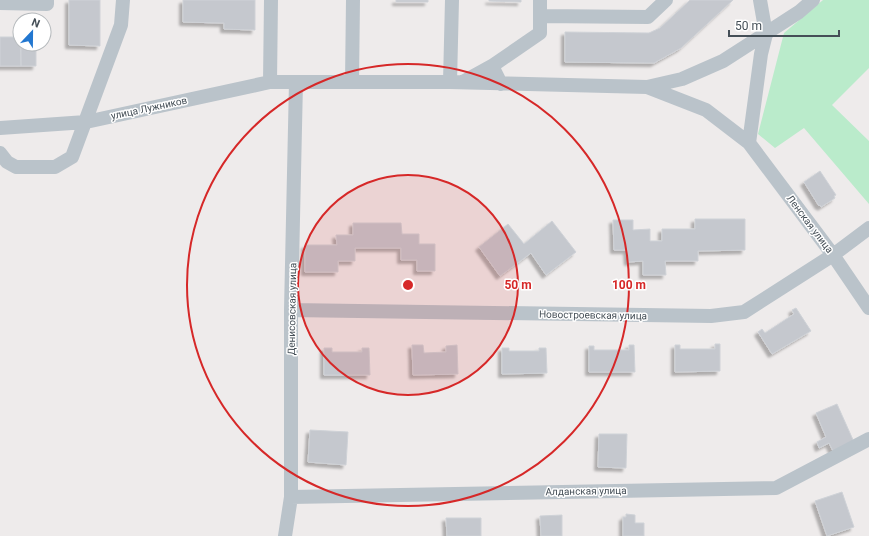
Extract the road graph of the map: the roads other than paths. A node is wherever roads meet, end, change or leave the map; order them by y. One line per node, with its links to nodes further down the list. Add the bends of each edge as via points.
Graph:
1 (48, 0): 10 (street, via 48,4)
2 (123, 0): 22 (street, via 121,25)
3 (271, 0): 16 (street)
4 (354, 0): 18 (street)
5 (452, 0): 19 (street)
6 (540, 0): 11 (street)
7 (666, 0): 12 (street, via 648,17)
8 (760, 0): 14 (street)
9 (813, 0): 14 (street)
10 (0, 3)
11 (540, 16): 12 (street); 13 (street)
12 (567, 16): 13 (street)
13 (540, 32): 15 (street)
14 (766, 34): 21 (street, via 722,61 682,79); 24 (street)
15 (492, 66): 19 (street); 20 (street)
16 (270, 82): 17 (street, улица Лужников); 22 (street, улица Лужников)
17 (296, 82): 18 (street, улица Лужников); 29 (street, Денисовская улица)
18 (352, 82): 19 (street, улица Лужников)
19 (456, 82): 20 (street, улица Лужников)
20 (501, 84): 21 (street, улица Лужников)
21 (647, 87): 24 (street, Ленская улица, via 706,110)
22 (86, 122): 23 (street, улица Лужников); 25 (street, via 72,157 55,167 16,167 7,162)
23 (0, 128)
24 (749, 143): 27 (street, Ленская улица)
25 (0, 153)
26 (869, 228): 27 (street, Новостроевская улица)
27 (833, 255): 28 (street, Ленская улица); 29 (street, Новостроевская улица, via 744,312 711,316)
28 (869, 308)
29 (291, 310): 31 (street, Денисовская улица)
30 (869, 439): 31 (street, Алданская улица, via 776,488)
31 (291, 497): 32 (street, Денисовская улица)
32 (285, 536)

